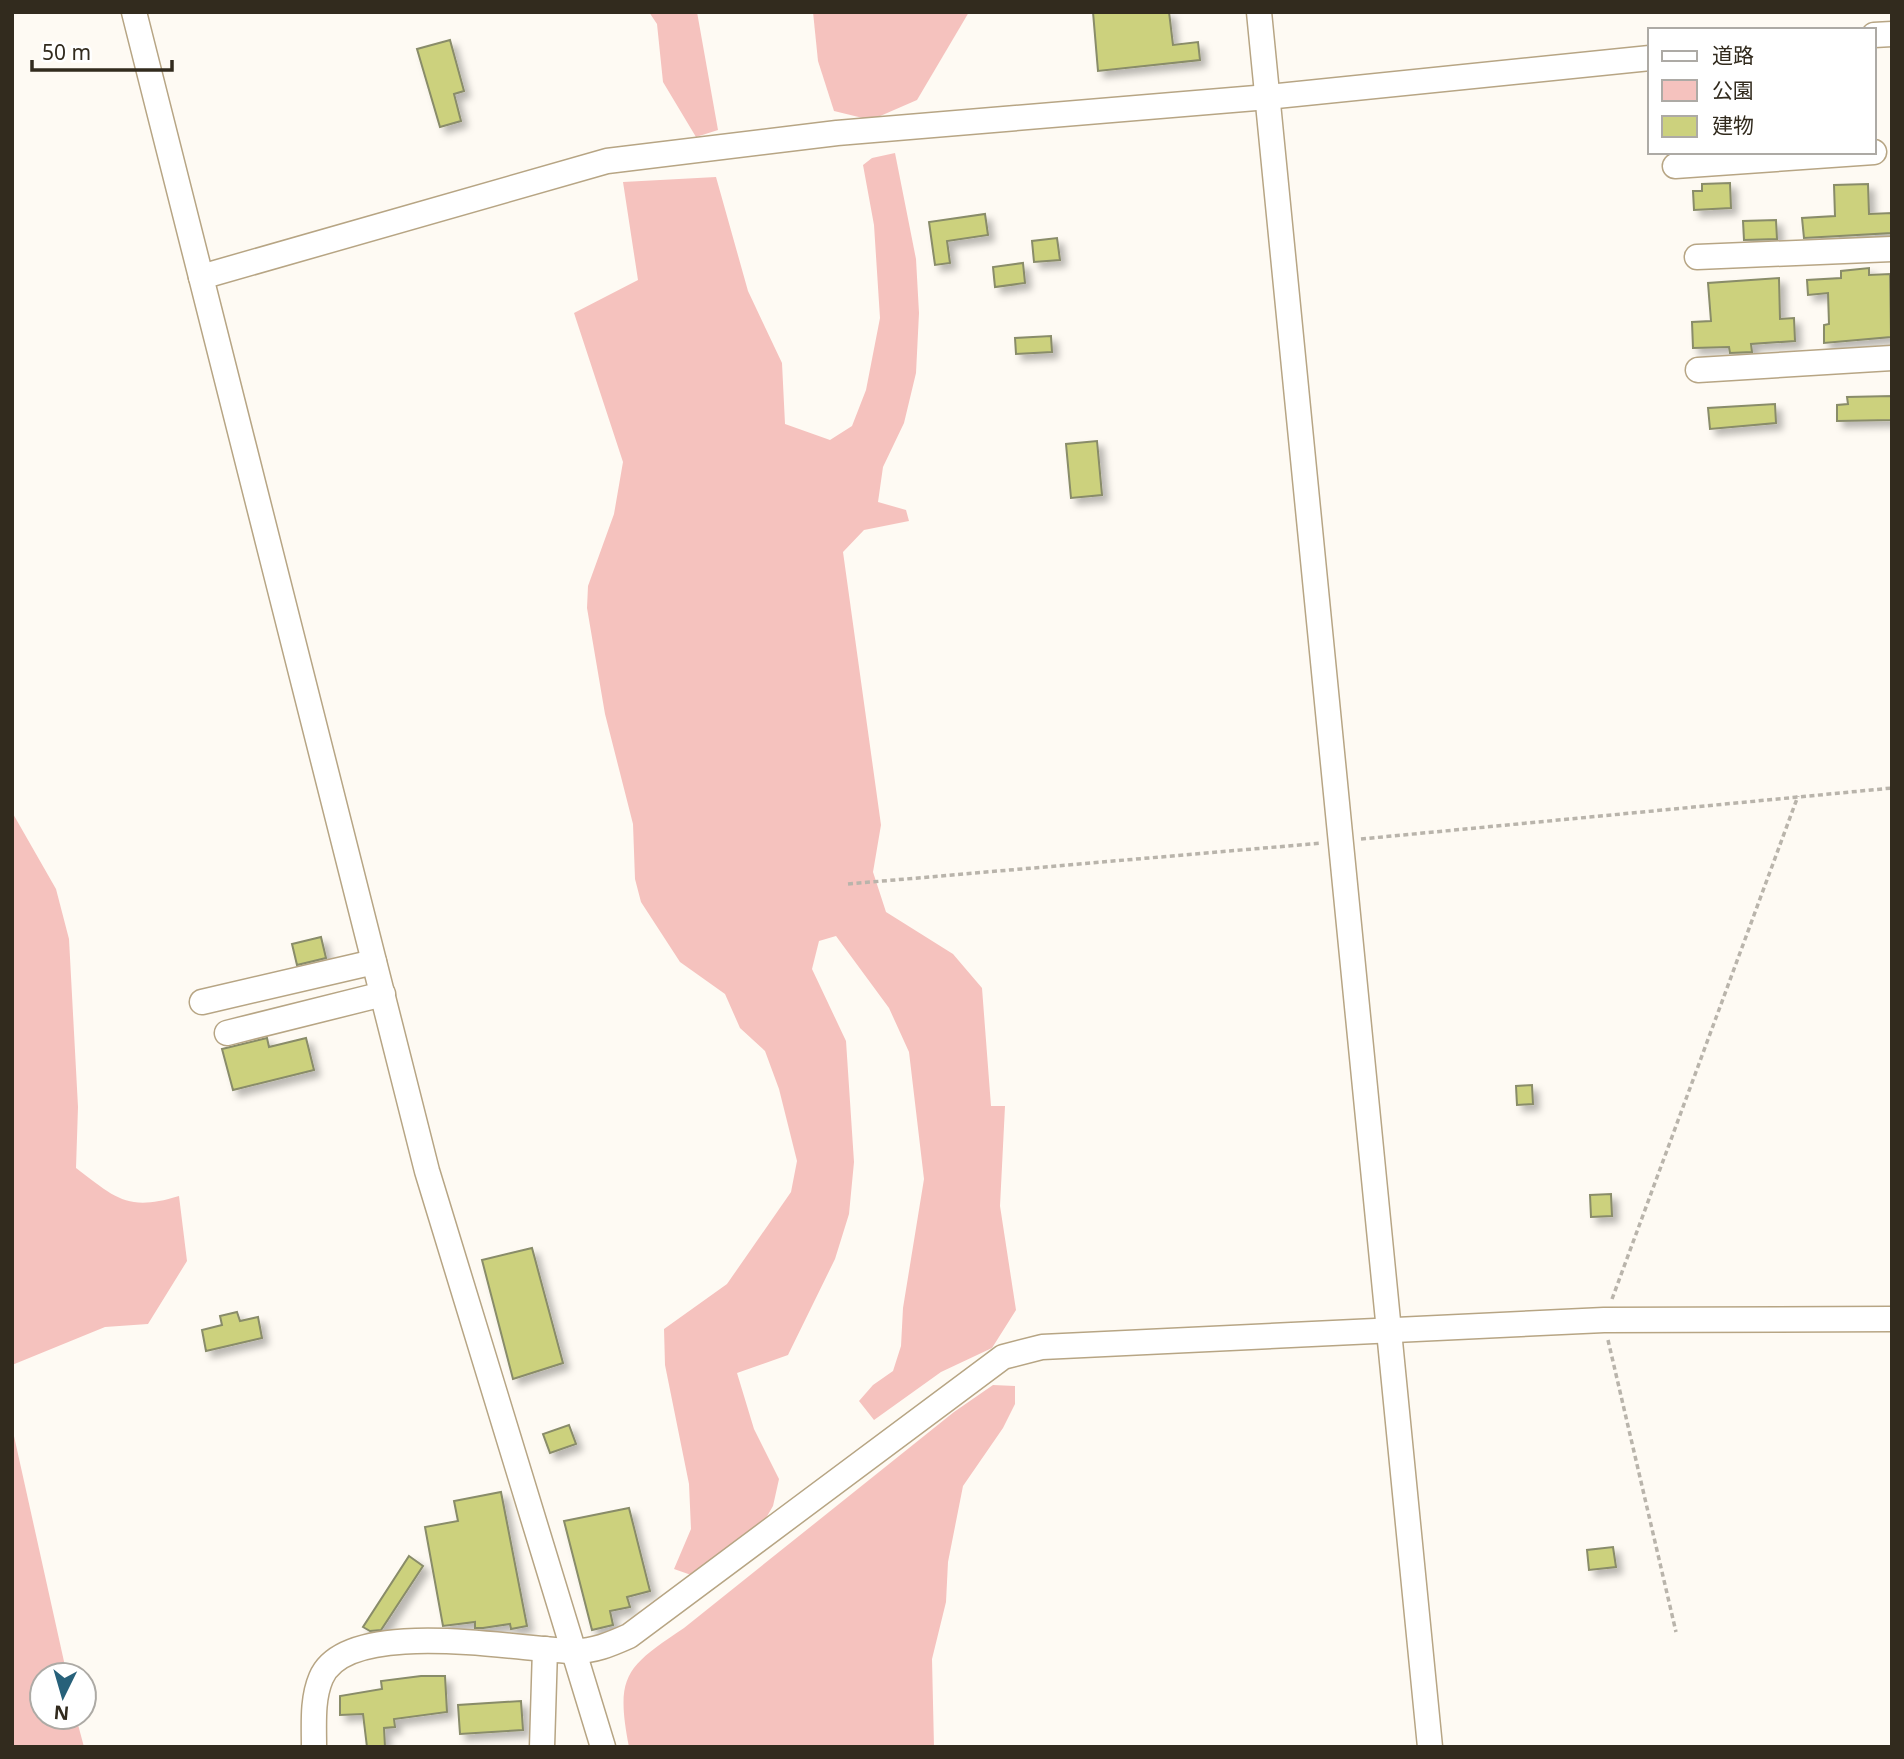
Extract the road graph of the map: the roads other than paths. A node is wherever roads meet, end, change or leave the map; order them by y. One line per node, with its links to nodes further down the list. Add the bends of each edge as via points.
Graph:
1 (134, 12): 9 (street)
2 (1259, 12): 4 (street)
3 (1648, 58): 4 (street)
4 (1268, 97): 9 (street, via 837,133 607,161); 17 (street)
5 (1846, 154): 6 (street)
6 (1675, 166)
7 (1892, 249): 8 (street)
8 (1697, 257)
9 (201, 277): 12 (street)
10 (1892, 359): 11 (street)
11 (1698, 370)
12 (374, 961): 13 (street); 14 (street)
13 (383, 994): 15 (street); 19 (street, via 427,1171)
14 (202, 1002)
15 (227, 1033)
16 (1892, 1319): 17 (street, via 1604,1320)
17 (1388, 1329): 19 (street, via 1042,1347 1003,1357 629,1636); 23 (street)
18 (545, 1649): 19 (street); 20 (street, via 463,1640 390,1643 344,1653 322,1675 314,1707); 21 (street)
19 (574, 1652): 22 (street)
20 (314, 1747)
21 (542, 1747)
22 (603, 1747)
23 (1430, 1747)

